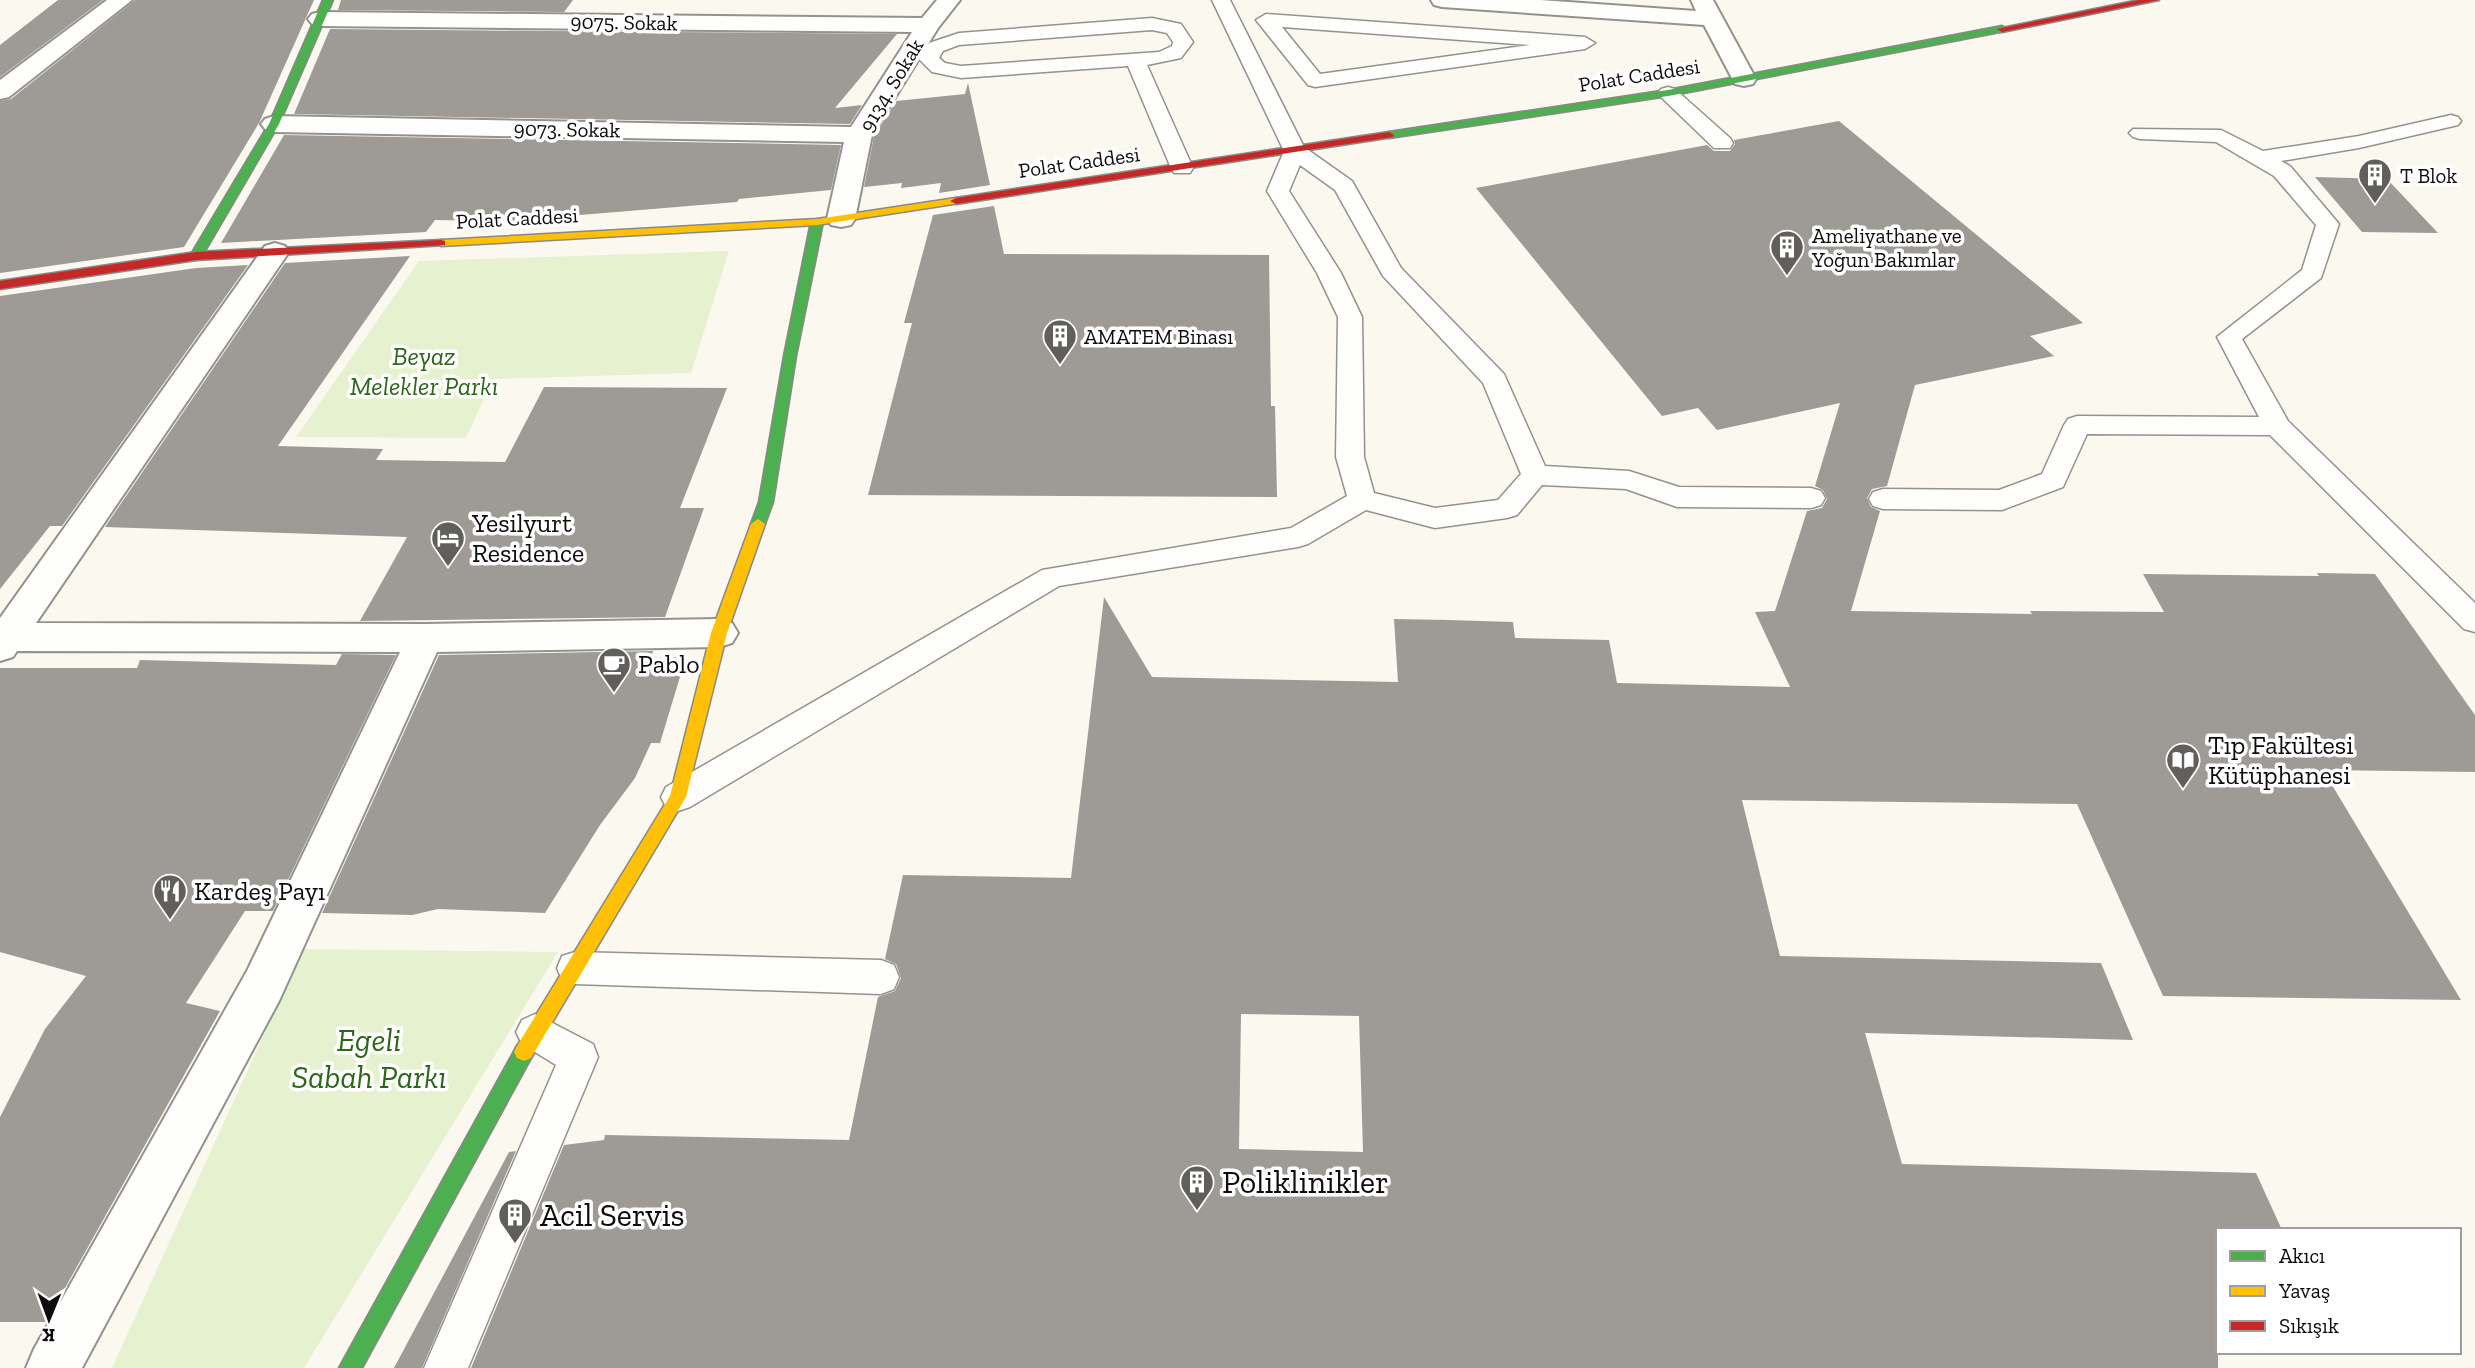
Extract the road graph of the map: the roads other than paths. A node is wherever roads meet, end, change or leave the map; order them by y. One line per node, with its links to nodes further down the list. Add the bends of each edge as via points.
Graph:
1 (121, 0): 13 (street)
2 (949, 0): 8 (street, 9134. Sokak)
3 (1221, 0): 10 (lane)
4 (1442, 0): 7 (street)
5 (2154, 0): 12 (main road, Polat Caddesi)
6 (324, 10): 8 (street, 9075. Sokak); 16 (main road)
7 (1707, 10): 12 (street)
8 (928, 25): 18 (street, 9134. Sokak)
9 (1286, 44): 9 (lane, via 1315,81 1586,43 1266,20); 10 (lane)
10 (1245, 49): 20 (lane)
11 (1135, 59): 11 (lane, via 961,72 939,68 929,59 936,47 959,39 1153,24 1174,28 1181,35 1177,53); 22 (lane)
12 (1744, 79): 14 (main road, Polat Caddesi)
13 (0, 92)
14 (1668, 93): 19 (lane); 20 (main road, Polat Caddesi)
15 (2451, 121): 21 (lane)
16 (274, 124): 18 (street, 9073. Sokak); 25 (main road)
17 (2140, 133): 21 (lane, via 2221,135)
18 (859, 135): 23 (street, 9134. Sokak)
19 (1722, 142)
20 (1295, 151): 22 (main road, Polat Caddesi); 28 (lane, via 1344,186 1391,271 1494,380); 31 (lane, via 1279,191 1350,317 1350,457)
21 (2260, 158): 27 (lane, via 2282,170 2328,224 2313,272 2229,337)
22 (1182, 168): 23 (main road, Polat Caddesi)
23 (829, 220): 24 (main road, Polat Caddesi); 33 (main road, via 790,356 766,502)
24 (275, 252): 25 (main road, Polat Caddesi); 35 (street)
25 (197, 256): 26 (main road, Polat Caddesi)
26 (0, 285)
27 (2277, 426): 30 (lane, via 2077,425 2053,480 2002,500); 32 (lane)
28 (1535, 475): 29 (lane, via 1629,480 1677,497); 31 (lane, via 1507,508 1435,518)
29 (1811, 498)
30 (1883, 499)
31 (1362, 500): 36 (lane, via 1298,537 1052,578)
32 (2475, 621)
33 (719, 633): 34 (street); 36 (main road)
34 (425, 638): 35 (street); 40 (street, via 263,986)
35 (4, 642)
36 (678, 796): 37 (main road)
37 (575, 968): 38 (lane); 39 (main road)
38 (881, 977)
39 (536, 1032): 41 (main road); 42 (lane, via 579,1057)
40 (53, 1368)
41 (350, 1368)
42 (446, 1368)

